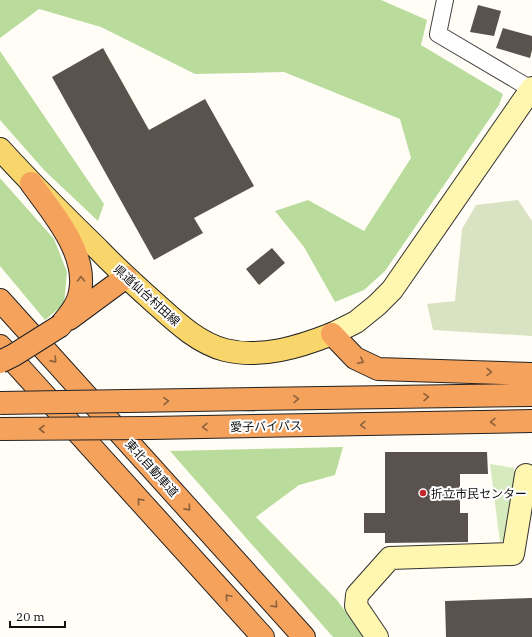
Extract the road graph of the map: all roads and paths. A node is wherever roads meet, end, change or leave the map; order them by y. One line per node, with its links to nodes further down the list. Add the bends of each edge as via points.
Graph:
1 (444, 0): 2 (street, via 438,34)
2 (532, 89): 8 (street, via 392,290 356,322)
3 (0, 149): 4 (main road, 県道仙台村田線)
4 (31, 183): 5 (main road, 県道仙台村田線); 7 (highway, one-way to 4, via 73,309 80,293 80,264 67,236)
5 (126, 278): 7 (highway); 8 (main road, 県道仙台村田線, via 179,325 202,340 225,350 250,353 279,351)
6 (0, 300): 18 (highway, 東北自動車道, one-way to 18)
7 (60, 326): 10 (highway, bridge)
8 (332, 334): 11 (highway, one-way to 11, via 355,358 378,369)
9 (0, 346): 17 (highway, one-way to 9)
10 (0, 362)
11 (532, 374)
12 (532, 395): 13 (highway, one-way to 12, bridge)
13 (0, 403)
14 (532, 421): 15 (highway, 愛子バイパス, one-way to 15, bridge)
15 (0, 430)
16 (529, 476): 19 (street, via 513,554 390,558 357,595 356,606)
17 (263, 637)
18 (304, 637)
19 (377, 637)

